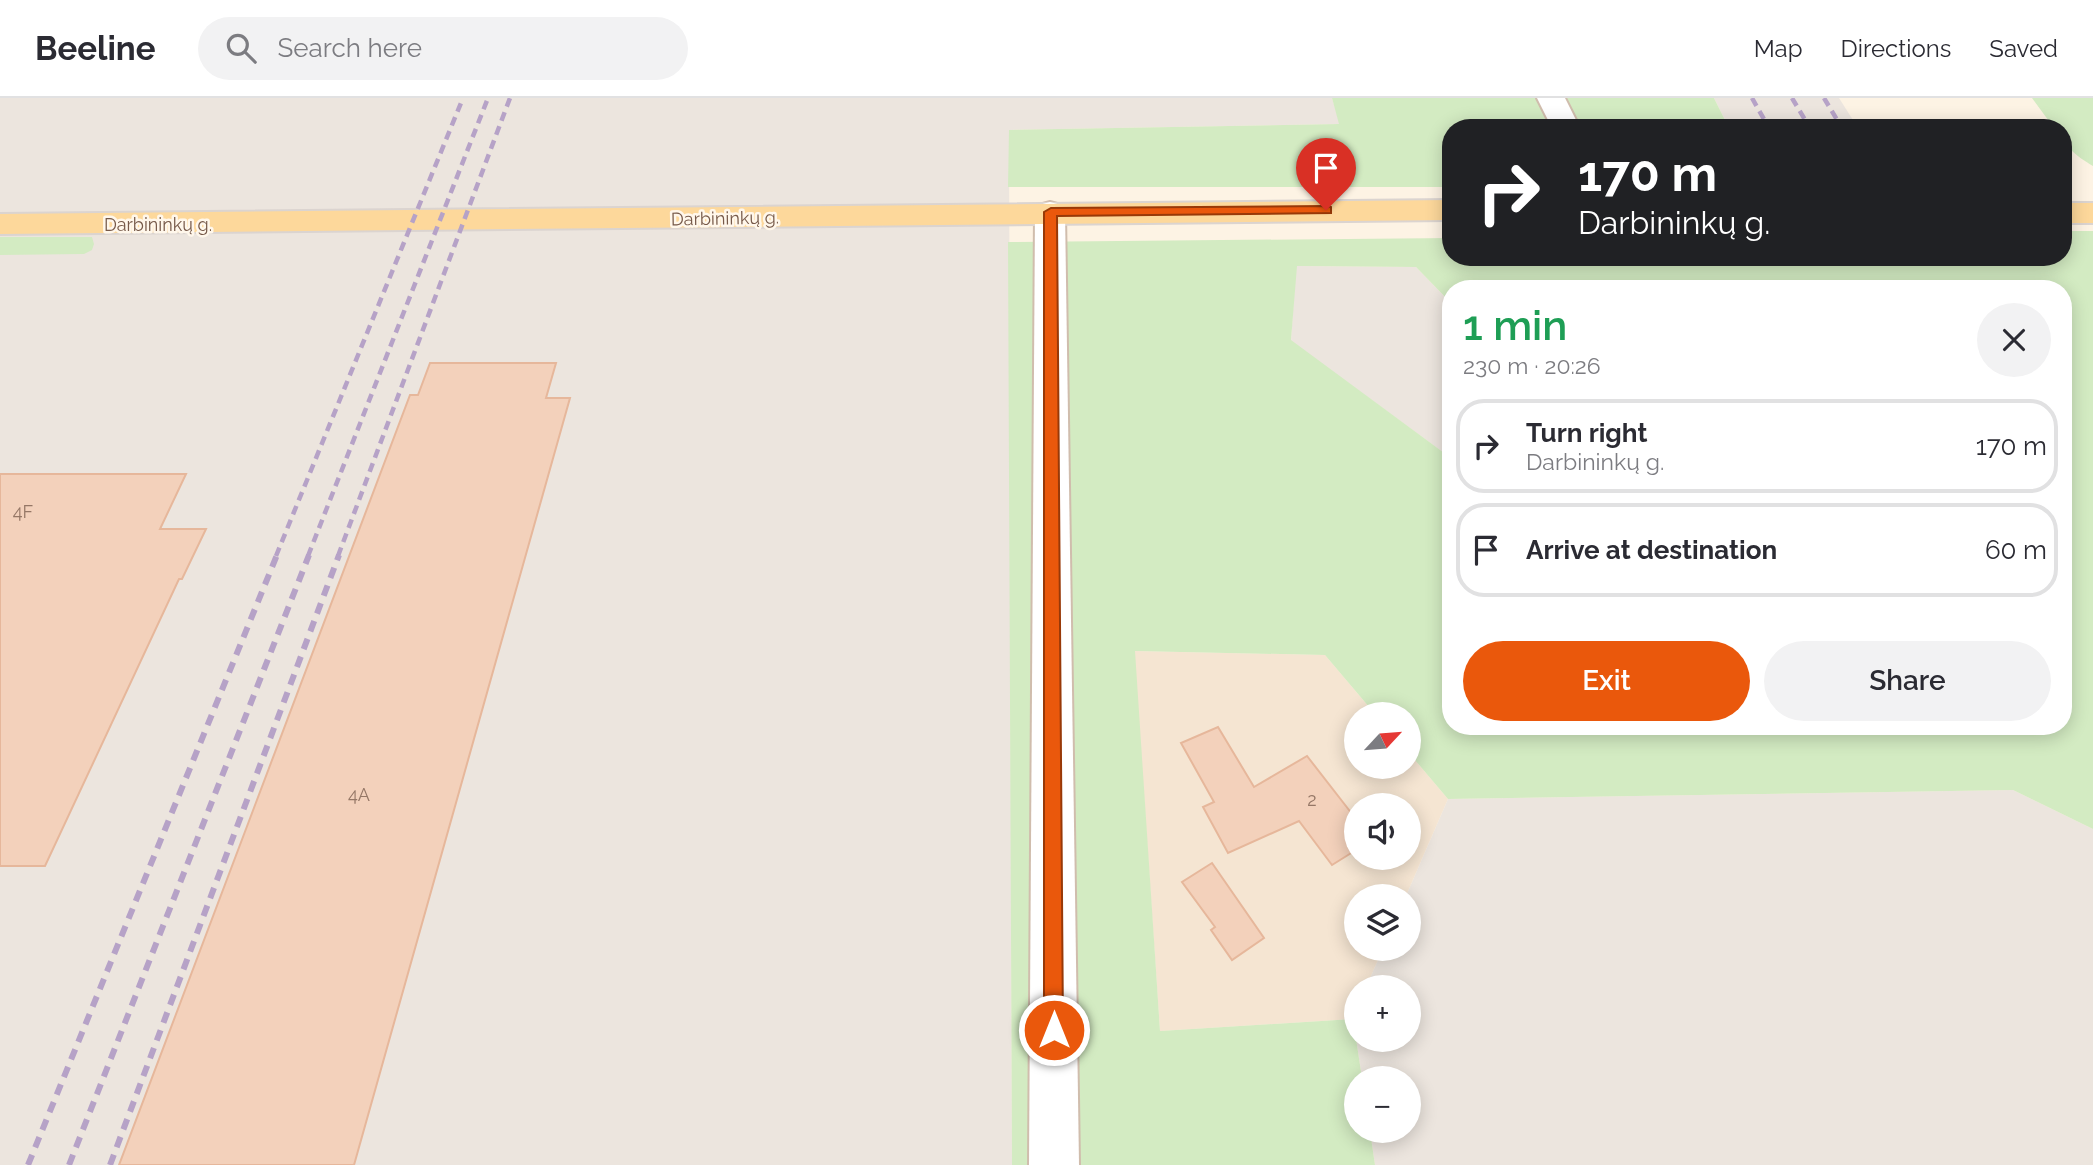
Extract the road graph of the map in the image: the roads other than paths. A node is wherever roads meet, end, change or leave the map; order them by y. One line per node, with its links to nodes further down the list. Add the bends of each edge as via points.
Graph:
1 (1551, 98): 2 (street)
2 (1562, 119)
3 (1442, 210): 4 (main road, Darbininkų g.)
4 (1051, 212): 7 (main road, Darbininkų g.); 8 (street)
5 (2093, 212): 6 (main road)
6 (2072, 213)
7 (0, 224)
8 (1054, 1165)

